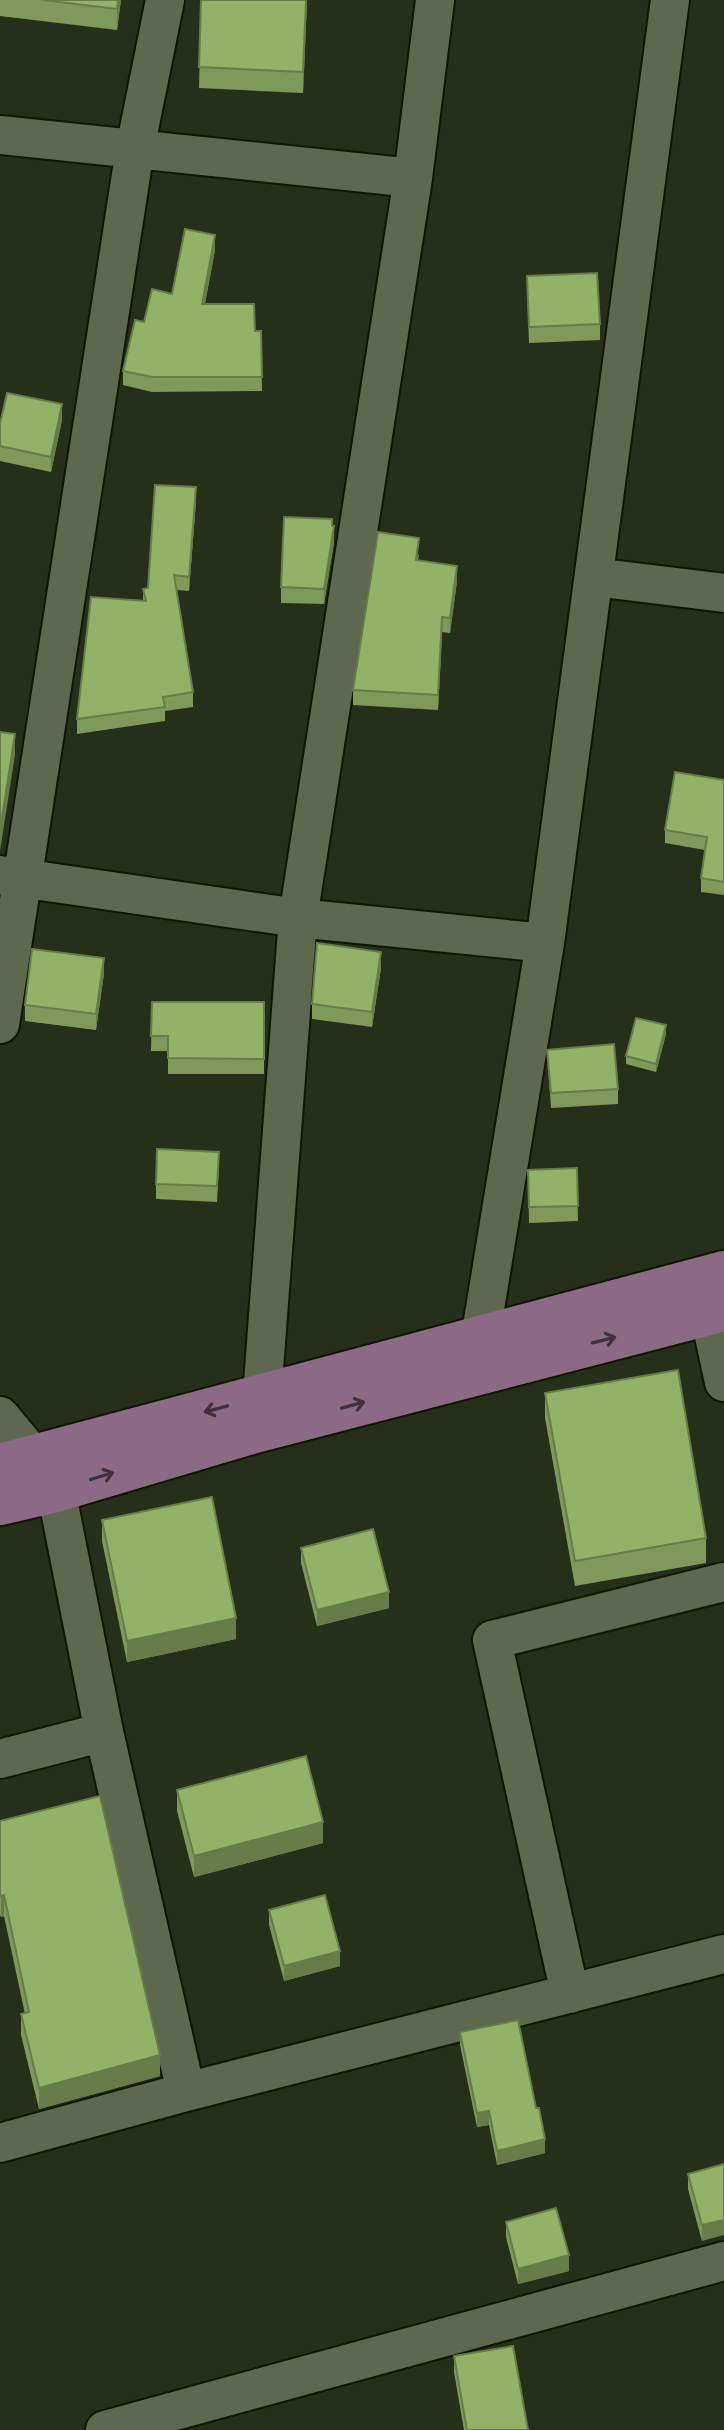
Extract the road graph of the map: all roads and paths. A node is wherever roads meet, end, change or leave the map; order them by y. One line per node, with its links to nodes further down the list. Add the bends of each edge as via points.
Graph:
1 (165, 0): 5 (street)
2 (435, 0): 6 (street)
3 (670, 0): 7 (street)
4 (0, 135): 5 (street)
5 (135, 149): 6 (street); 9 (street)
6 (413, 178): 10 (street)
7 (594, 577): 8 (street); 11 (street)
8 (724, 593)
9 (12, 877): 10 (street); 12 (street)
10 (298, 918): 11 (street); 16 (street)
11 (545, 943): 14 (street)
12 (0, 1024)
13 (719, 1299): 14 (main road); 15 (street)
14 (471, 1358): 16 (main road)
15 (724, 1382)
16 (256, 1414): 18 (main road)
17 (0, 1416): 18 (street)
18 (30, 1471): 19 (main road); 21 (street)
19 (0, 1503)
20 (724, 1582): 24 (street, via 492,1640)
21 (104, 1732): 22 (street); 25 (street)
22 (0, 1759)
23 (724, 1954): 24 (street)
24 (570, 1994): 25 (street)
25 (186, 2092): 26 (street)
26 (0, 2143)
27 (724, 2261): 28 (street)
28 (105, 2430)

